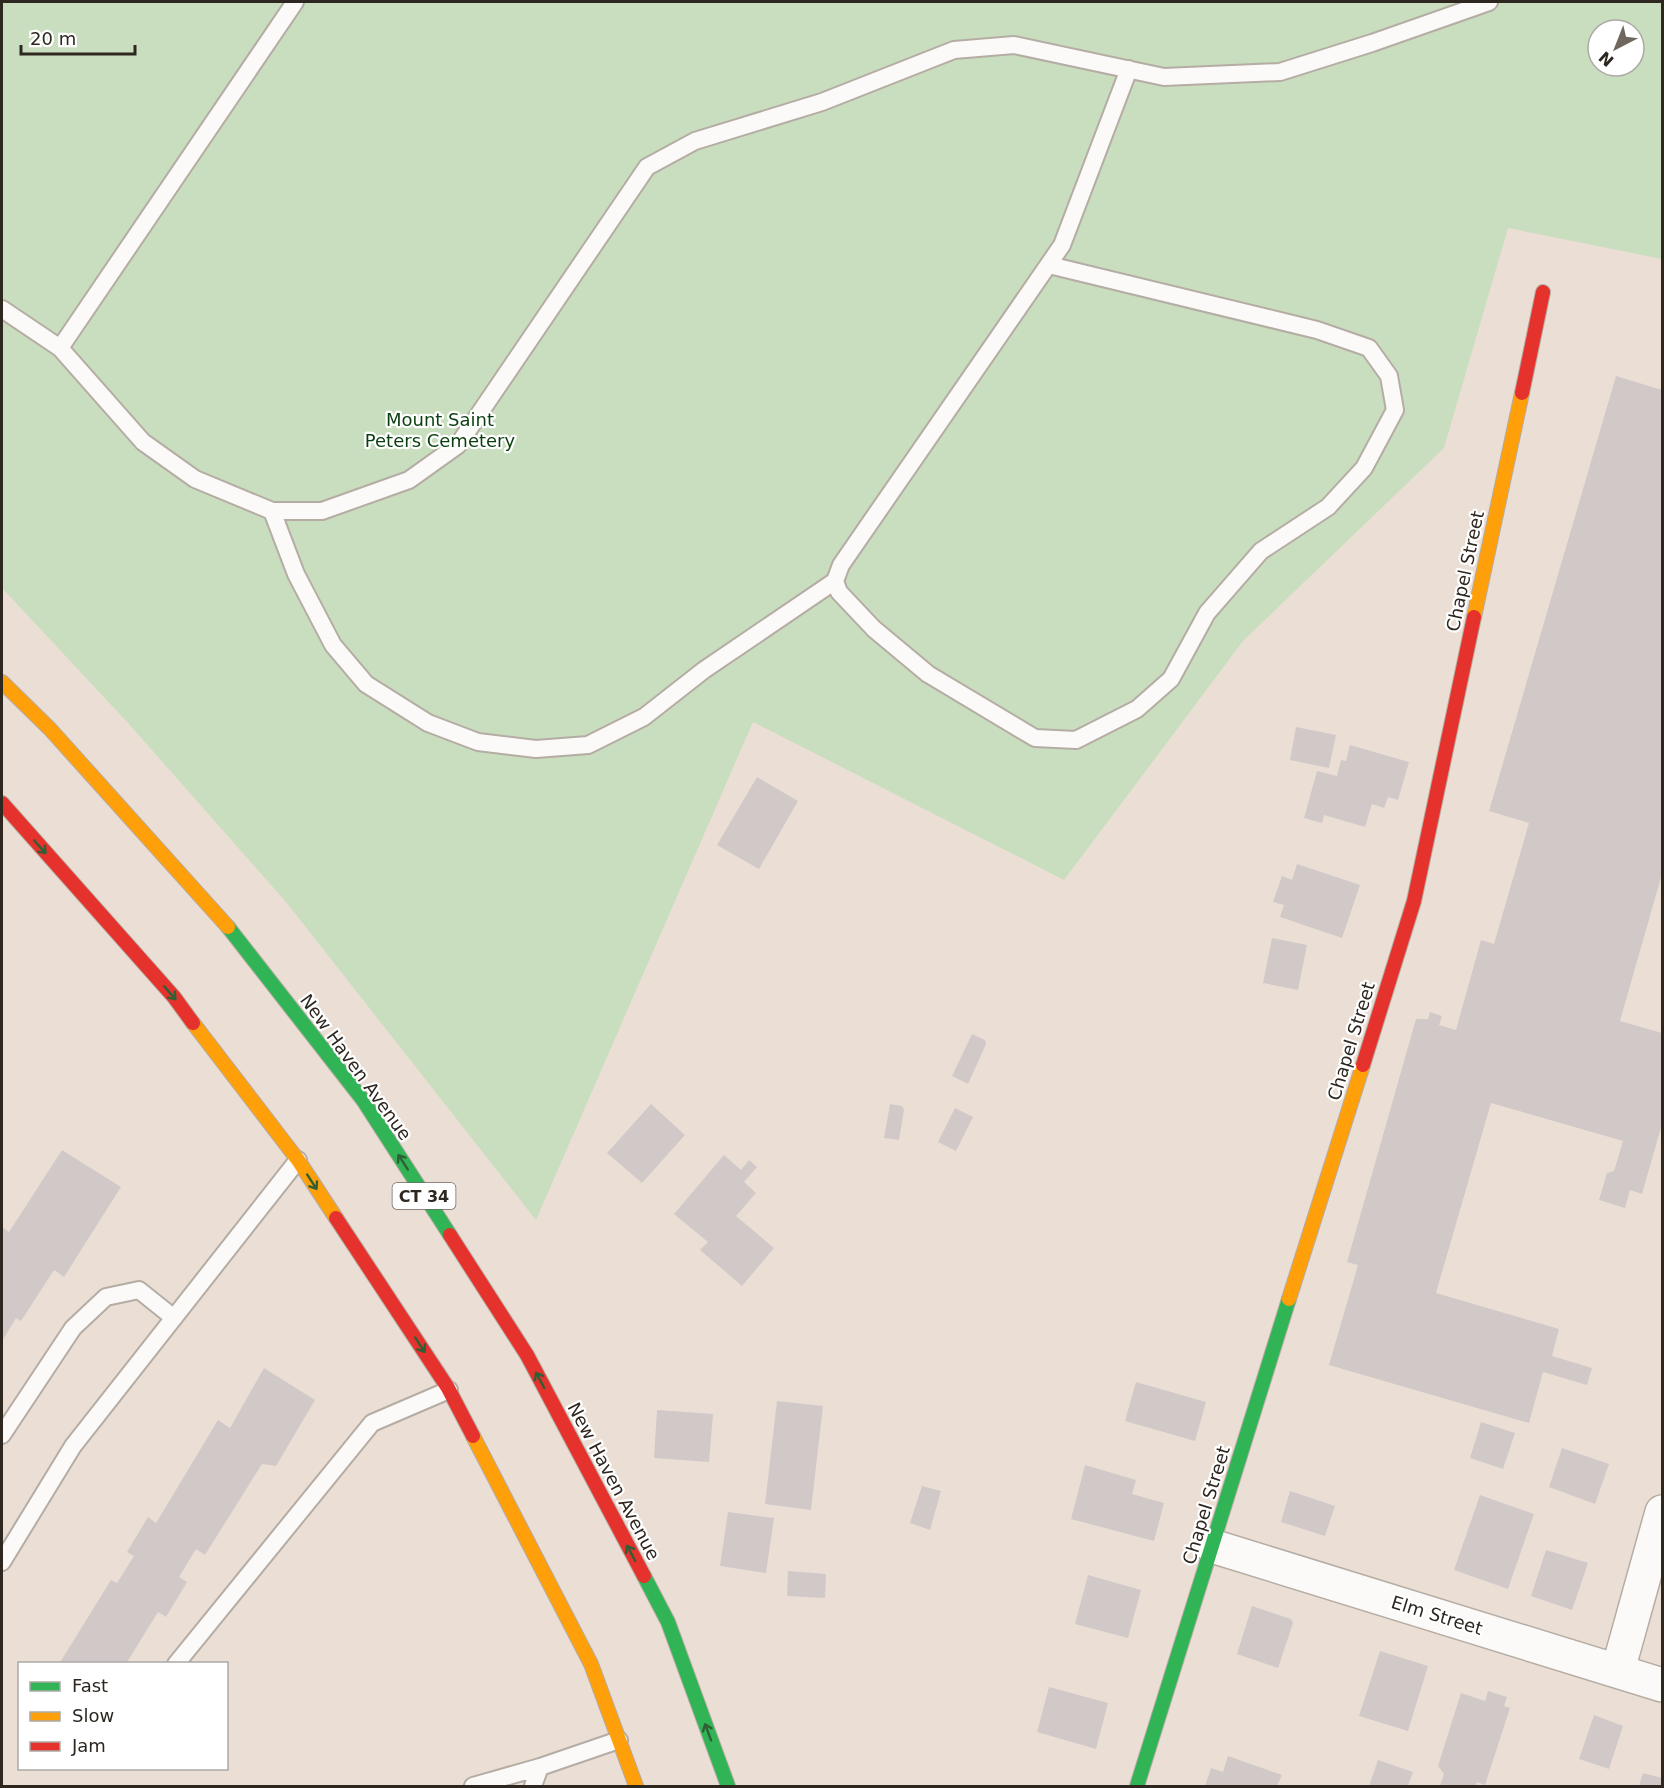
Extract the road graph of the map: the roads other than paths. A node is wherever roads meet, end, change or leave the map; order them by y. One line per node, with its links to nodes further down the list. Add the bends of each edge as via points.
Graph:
1 (295, 2): 7 (lane)
2 (1489, 2): 3 (lane, via 1280,72 1164,77)
3 (1130, 69): 4 (lane, via 1062,245); 8 (lane, via 1014,45 954,50 822,102 695,141 647,167 458,445 409,480 322,511)
4 (1048, 265): 9 (lane, via 841,565); 9 (lane, via 1317,330 1369,348 1389,376 1395,410 1364,468 1328,507 1261,550 1207,614 1171,679 1137,709 1076,740 1035,738 927,674 874,629 839,592)
5 (1543, 292): 17 (main road, Chapel Street, via 1414,901)
6 (2, 309): 7 (lane)
7 (60, 348): 8 (lane, via 143,442 195,479)
8 (272, 511): 9 (lane, via 296,574 333,645 366,684 428,723 478,742 536,749 588,745 644,717 704,670)
9 (835, 581)
10 (2, 682): 27 (main road, New Haven Avenue / CT 34, one-way to 10, via 668,1622 531,1363 369,1110 225,924 50,729)
11 (2, 803): 12 (main road, one-way to 12, via 174,997)
12 (298, 1160): 13 (lane); 14 (main road, one-way to 14)
13 (174, 1318): 15 (lane, via 139,1290 106,1297 73,1328); 18 (lane, via 73,1446)
14 (449, 1390): 19 (lane, via 372,1423); 22 (main road, via 591,1664)
15 (2, 1436)
16 (1662, 1512): 20 (street)
17 (1212, 1546): 20 (street, Elm Street); 28 (main road, Chapel Street)
18 (2, 1562)
19 (178, 1662)
20 (1618, 1670): 21 (street, Elm Street)
21 (1662, 1685)
22 (619, 1740): 23 (lane); 26 (main road)
23 (540, 1767): 24 (lane); 25 (lane)
24 (473, 1786)
25 (533, 1786)
26 (636, 1786)
27 (728, 1786)
28 (1137, 1786)

